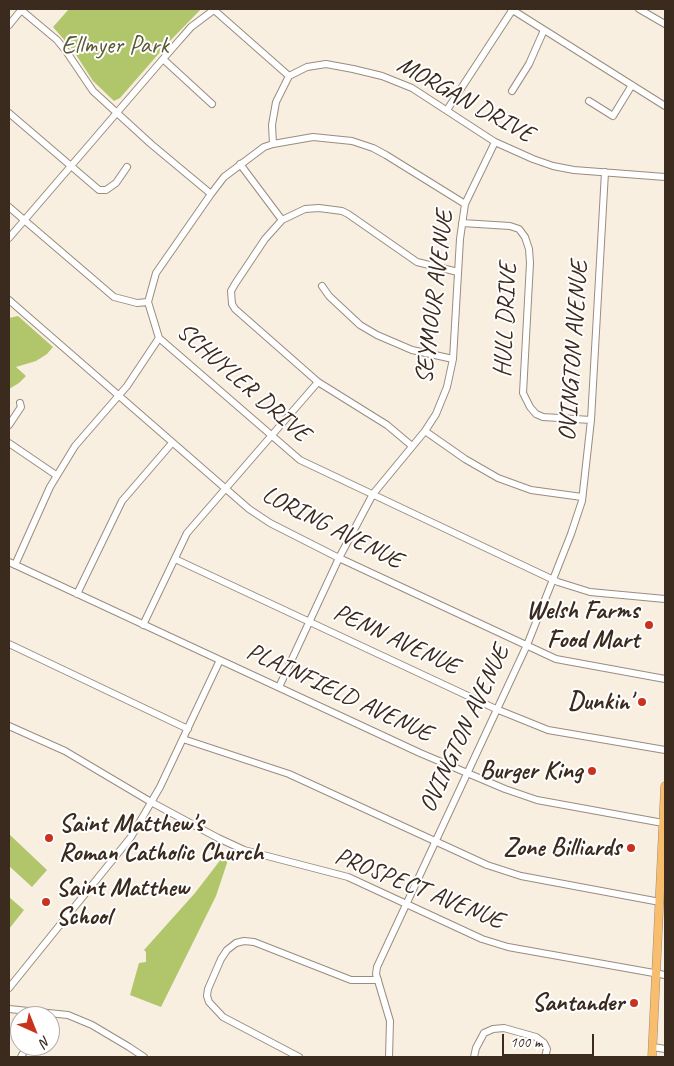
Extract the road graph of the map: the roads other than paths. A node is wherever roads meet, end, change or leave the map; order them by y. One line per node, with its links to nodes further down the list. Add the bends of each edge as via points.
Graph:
1 (21, 9): 6 (street); 17 (street, via 57,40 92,91)
2 (213, 9): 8 (street, via 191,27); 9 (street)
3 (512, 9): 7 (street); 15 (street)
4 (639, 9): 5 (street)
5 (665, 24)
6 (9, 25)
7 (544, 30): 10 (street); 11 (street, via 529,64)
8 (163, 59): 13 (street); 17 (street)
9 (289, 76): 15 (street, MORGAN DRIVE, via 320,64 353,68 412,88); 19 (street, via 276,102)
10 (632, 85): 12 (street, via 613,116); 14 (street)
11 (512, 91)
12 (589, 101)
13 (212, 104)
14 (665, 106)
15 (447, 110): 18 (street, MORGAN DRIVE)
16 (9, 113): 21 (street)
17 (116, 113): 21 (street); 25 (street)
18 (495, 142): 23 (street, MORGAN DRIVE, via 553,166); 26 (street, SEYMOUR AVENUE)
19 (273, 144): 20 (street); 26 (street, via 313,137 352,141 386,155)
20 (240, 164): 25 (street); 29 (street)
21 (70, 166): 22 (street, via 101,191 116,183); 28 (street)
22 (127, 167)
23 (605, 172): 24 (street, MORGAN DRIVE); 41 (street, OVINGTON AVENUE)
24 (665, 177)
25 (211, 194): 35 (street, via 156,273)
26 (465, 204): 30 (street, SEYMOUR AVENUE)
27 (9, 207): 28 (street)
28 (25, 220): 31 (street); 35 (street, via 114,297 137,303)
29 (282, 220): 32 (street, via 305,210 324,208 342,211 417,262); 38 (street, via 235,284 232,304)
30 (462, 224): 32 (street, SEYMOUR AVENUE); 41 (street, HULL DRIVE, via 510,226 519,229 525,237 530,249 530,263 523,393 530,407 543,417)
31 (9, 238)
32 (458, 272): 37 (street, SEYMOUR AVENUE)
33 (322, 286): 37 (street, via 360,325 377,335 412,350)
34 (9, 300): 39 (street, LORING AVENUE)
35 (148, 302): 36 (street, SCHUYLER DRIVE)
36 (159, 338): 39 (street); 44 (street, SCHUYLER DRIVE)
37 (453, 359): 43 (street, SEYMOUR AVENUE, via 448,387)
38 (318, 382): 44 (street); 47 (street, via 388,425)
39 (118, 396): 46 (street, LORING AVENUE); 48 (street, via 75,446)
40 (20, 403): 42 (street, via 21,407)
41 (592, 420): 51 (street, OVINGTON AVENUE)
42 (9, 425)
43 (425, 431): 47 (street, SEYMOUR AVENUE); 51 (street, via 498,478 531,490)
44 (272, 435): 49 (street); 50 (street, SCHUYLER DRIVE, via 300,460)
45 (9, 443): 48 (street)
46 (172, 443): 49 (street, LORING AVENUE); 56 (street, via 122,501)
47 (412, 446): 50 (street, SEYMOUR AVENUE)
48 (56, 475): 54 (street)
49 (225, 488): 52 (street, LORING AVENUE, via 270,523); 53 (street, via 187,533)
50 (373, 494): 52 (street, SEYMOUR AVENUE); 55 (street, SCHUYLER DRIVE)
51 (582, 498): 55 (street, OVINGTON AVENUE)
52 (339, 558): 58 (street, SEYMOUR AVENUE); 61 (street, LORING AVENUE)
53 (175, 559): 58 (street, PENN AVENUE); 59 (street)
54 (12, 564): 56 (street, PLAINFIELD AVENUE)
55 (554, 580): 57 (street, SCHUYLER DRIVE, via 590,592); 61 (street, OVINGTON AVENUE)
56 (77, 594): 59 (street, PLAINFIELD AVENUE)
57 (665, 599)
58 (310, 622): 64 (street, SEYMOUR AVENUE); 65 (street, PENN AVENUE)
59 (143, 625): 62 (street, PLAINFIELD AVENUE)
60 (9, 644): 67 (street)
61 (527, 644): 63 (street, LORING AVENUE, via 556,658); 65 (street, OVINGTON AVENUE)
62 (220, 660): 64 (street, PLAINFIELD AVENUE); 67 (street)
63 (665, 679)
64 (279, 687): 70 (street, PLAINFIELD AVENUE)
65 (496, 709): 69 (street, PENN AVENUE, via 548,730); 70 (street, OVINGTON AVENUE)
66 (9, 726): 72 (street, PROSPECT AVENUE, via 64,751)
67 (188, 729): 68 (street)
68 (183, 739): 72 (street); 74 (street, via 289,774)
69 (665, 750)
70 (467, 773): 73 (street, PLAINFIELD AVENUE, via 537,800); 74 (street, OVINGTON AVENUE)
71 (665, 786): 73 (main road)
72 (151, 802): 76 (street, PROSPECT AVENUE, via 244,850 348,877); 79 (street, via 127,842)
73 (664, 823): 75 (main road)
74 (436, 840): 75 (street, via 487,865 521,876); 76 (street, OVINGTON AVENUE)
75 (660, 902): 77 (main road)
76 (406, 905): 77 (street, PROSPECT AVENUE, via 508,948); 78 (street, OVINGTON AVENUE, via 377,967)
77 (661, 975): 81 (main road)
78 (378, 980): 84 (street, via 351,980 244,940 227,950 208,989 209,1002 223,1017); 85 (street, OVINGTON AVENUE, via 390,1021)
79 (9, 988)
80 (60, 1015): 83 (street, via 84,1022)
81 (653, 1047): 82 (street); 88 (main road)
82 (665, 1049)
83 (144, 1057)
84 (299, 1057)
85 (390, 1057)
86 (474, 1057): 87 (street, via 484,1033 504,1028 536,1037 547,1049)
87 (546, 1057)
88 (652, 1057)

